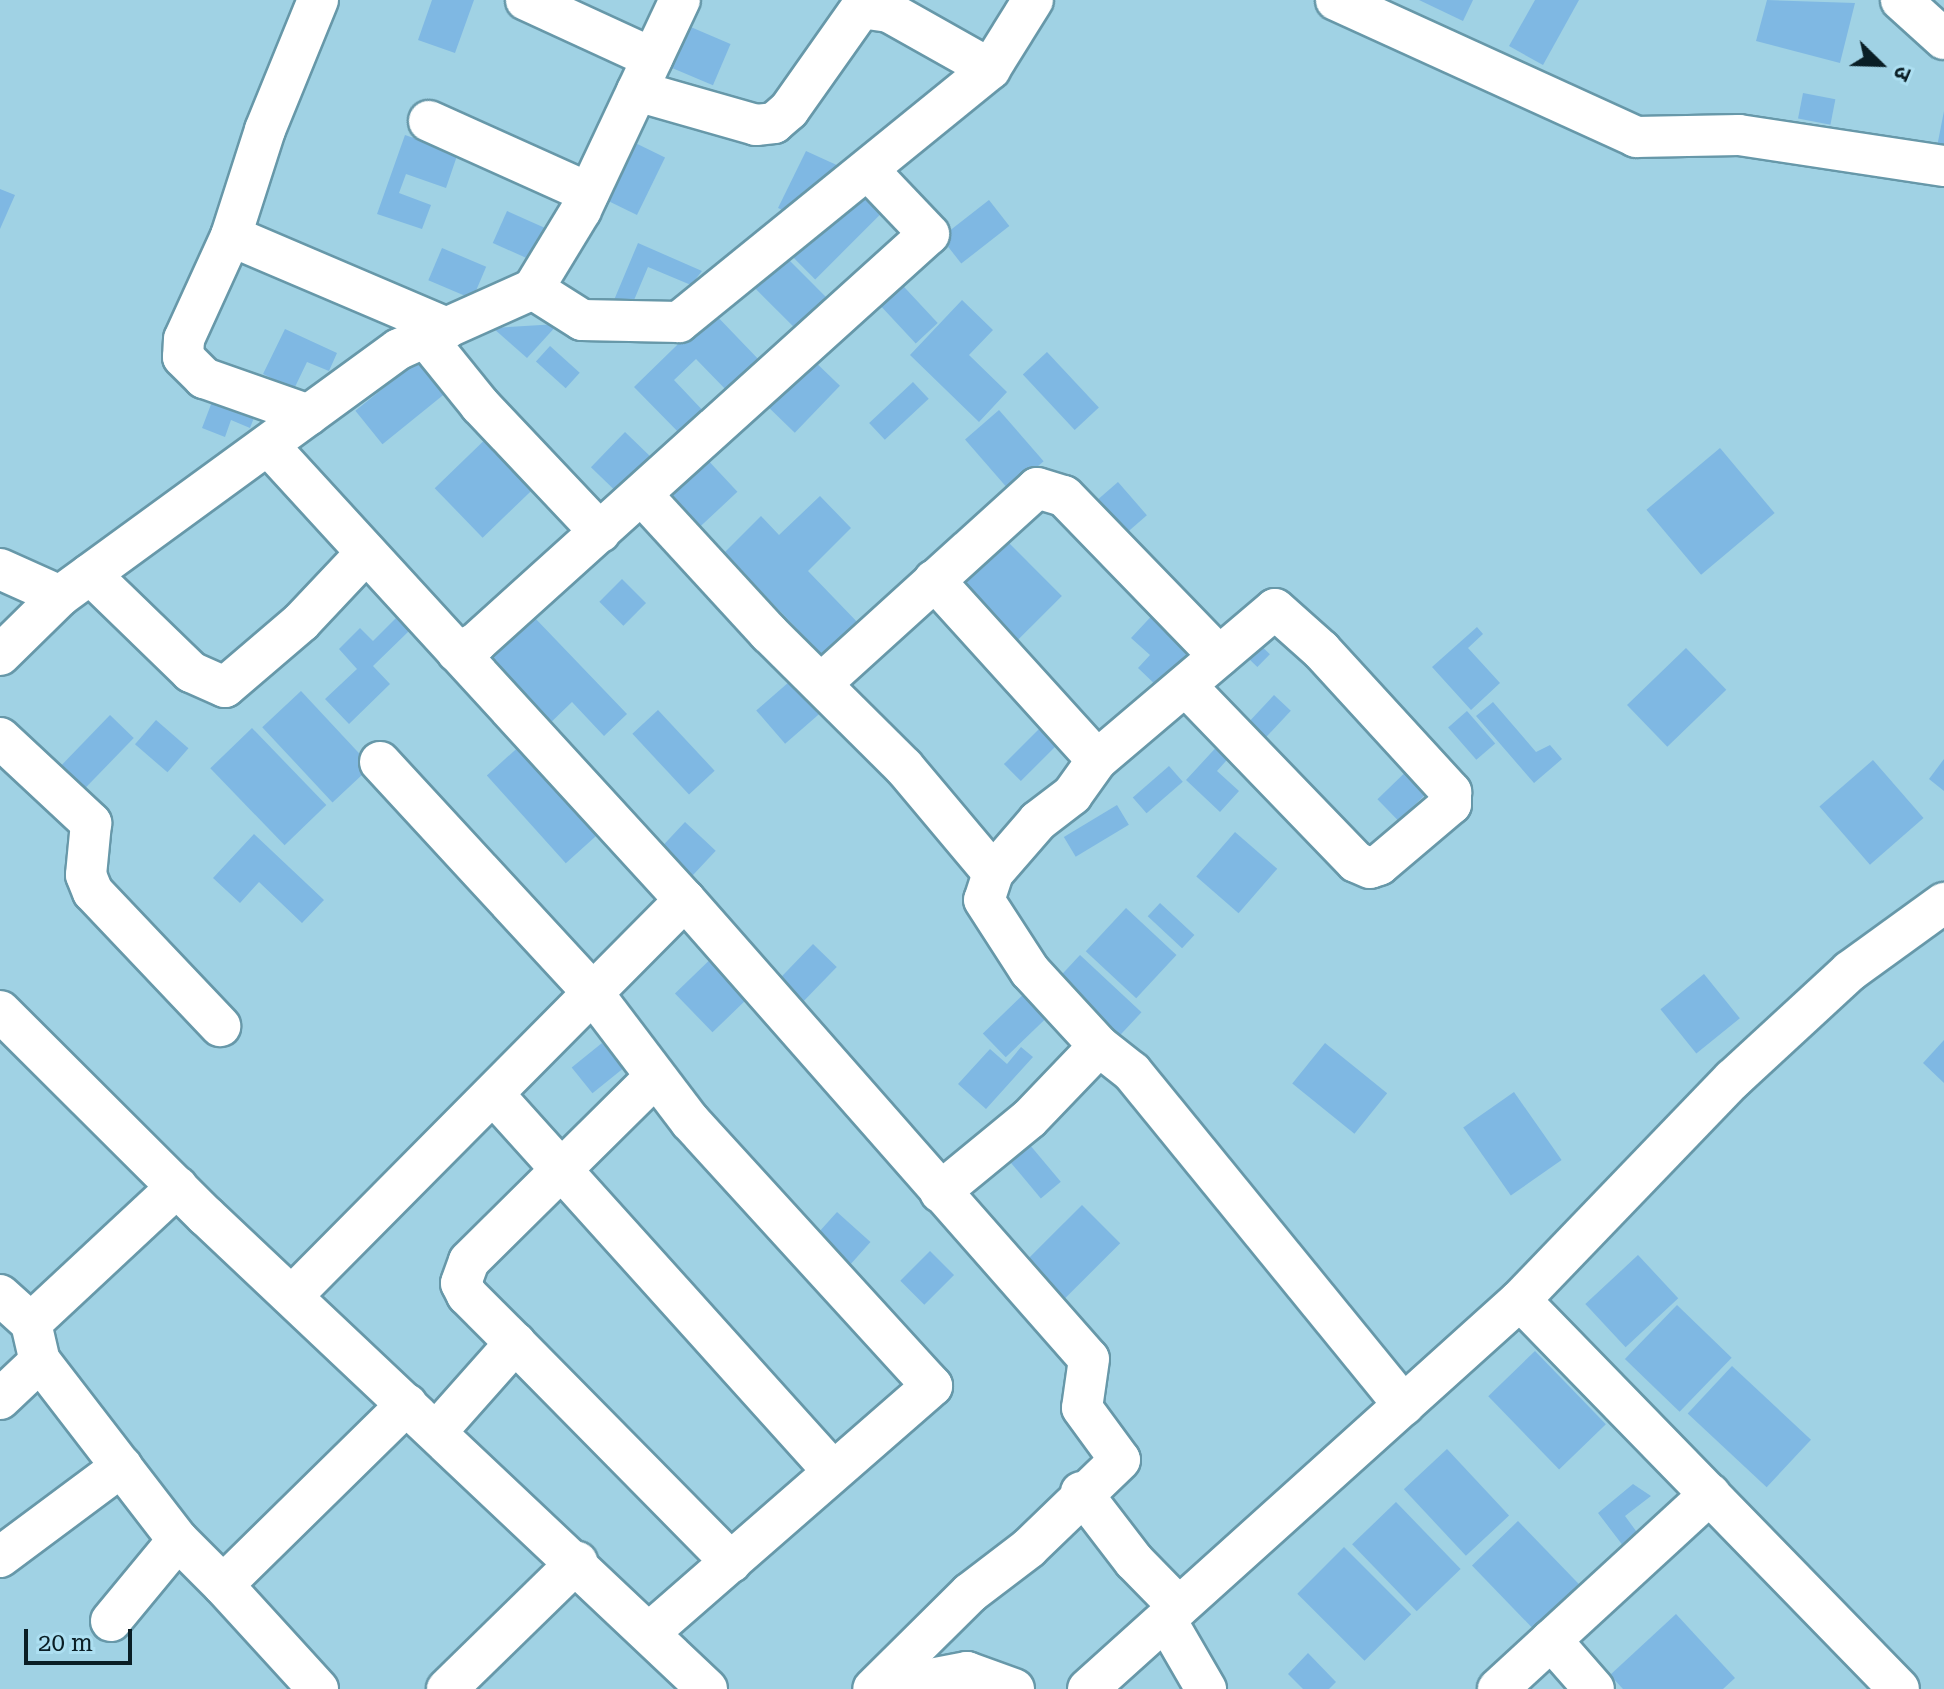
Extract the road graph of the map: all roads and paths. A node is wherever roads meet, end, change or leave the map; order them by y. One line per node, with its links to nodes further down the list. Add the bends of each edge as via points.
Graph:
1 (318, 0): 15 (street, via 265,130)
2 (526, 0): 10 (street)
3 (680, 0): 10 (street)
4 (1033, 0): 9 (street)
5 (1336, 0): 12 (street, via 1636,137 1739,135)
6 (1901, 0): 8 (street)
7 (859, 4): 9 (street, via 889,12); 10 (street, via 789,110 774,123 756,125)
8 (1944, 39)
9 (990, 69): 13 (street)
10 (645, 74): 14 (street)
11 (429, 121): 14 (street)
12 (1944, 166)
13 (868, 170): 16 (street, via 679,322 582,320); 20 (street, via 929,234)
14 (589, 193): 16 (street)
15 (231, 236): 17 (street); 18 (street, via 184,339 183,357 204,378)
16 (533, 289): 17 (street)
17 (437, 333): 18 (street, via 399,349); 21 (street, via 480,405)
18 (309, 415): 19 (street)
19 (268, 445): 22 (street); 25 (street)
20 (642, 495): 21 (street); 29 (street)
21 (600, 532): 26 (street, via 476,643)
22 (366, 553): 25 (street, via 301,622 225,687 191,672); 26 (street)
23 (0, 569): 25 (street)
24 (934, 580): 28 (street, via 1037,488 1052,489); 29 (street); 32 (street)
25 (75, 585): 27 (street)
26 (457, 652): 35 (street)
27 (0, 655)
28 (1219, 656): 30 (street); 30 (street, via 1275,609 1321,650 1441,780 1451,792 1451,804 1379,865 1370,868 1356,862)
29 (822, 683): 34 (street, via 904,767)
30 (1186, 686): 32 (street)
31 (0, 738): 39 (street, via 91,823 86,875 93,892)
32 (1097, 760): 34 (street, via 1072,795 1038,821)
33 (380, 762): 37 (street)
34 (993, 873): 40 (street, via 984,900 1030,971)
35 (685, 900): 37 (street); 45 (street)
36 (1944, 903): 48 (street, via 1850,971 1733,1079)
37 (592, 992): 41 (street); 42 (street)
38 (0, 1011): 44 (street)
39 (220, 1026)
40 (1099, 1046): 45 (street, via 1029,1119); 54 (street, via 1132,1072)
41 (655, 1077): 43 (street); 57 (street, via 932,1386)
42 (494, 1095): 43 (street); 47 (street)
43 (560, 1168): 50 (street, via 469,1261 461,1283); 57 (street)
44 (177, 1187): 47 (street); 49 (street)
45 (940, 1192): 58 (street, via 1089,1359 1082,1408 1120,1460)
46 (0, 1295): 49 (street)
47 (292, 1296): 53 (street)
48 (1520, 1300): 54 (street); 59 (street)
49 (31, 1323): 51 (street)
50 (515, 1343): 55 (street); 63 (street)
51 (40, 1361): 52 (street); 56 (street)
52 (0, 1399)
53 (407, 1404): 55 (street); 64 (street)
54 (1404, 1405): 65 (street)
55 (437, 1431): 62 (street)
56 (122, 1466): 60 (street); 61 (street)
57 (831, 1469): 63 (street)
58 (1081, 1492): 65 (street); 72 (street, via 1029,1548 970,1593)
59 (1710, 1494): 68 (street); 78 (street)
60 (178, 1540): 64 (street); 66 (street)
61 (0, 1557)
62 (577, 1562): 67 (street); 70 (street)
63 (731, 1562): 67 (street)
64 (223, 1585): 69 (street)
65 (1173, 1614): 74 (street); 75 (street)
66 (111, 1621)
67 (651, 1631): 71 (street)
68 (1551, 1640): 76 (street); 77 (street)
69 (318, 1689)
70 (447, 1689)
71 (707, 1689)
72 (876, 1689): 73 (street, via 967,1672)
73 (1014, 1689)
74 (1088, 1689)
75 (1206, 1689)
76 (1498, 1689)
77 (1594, 1689)
78 (1899, 1689)

